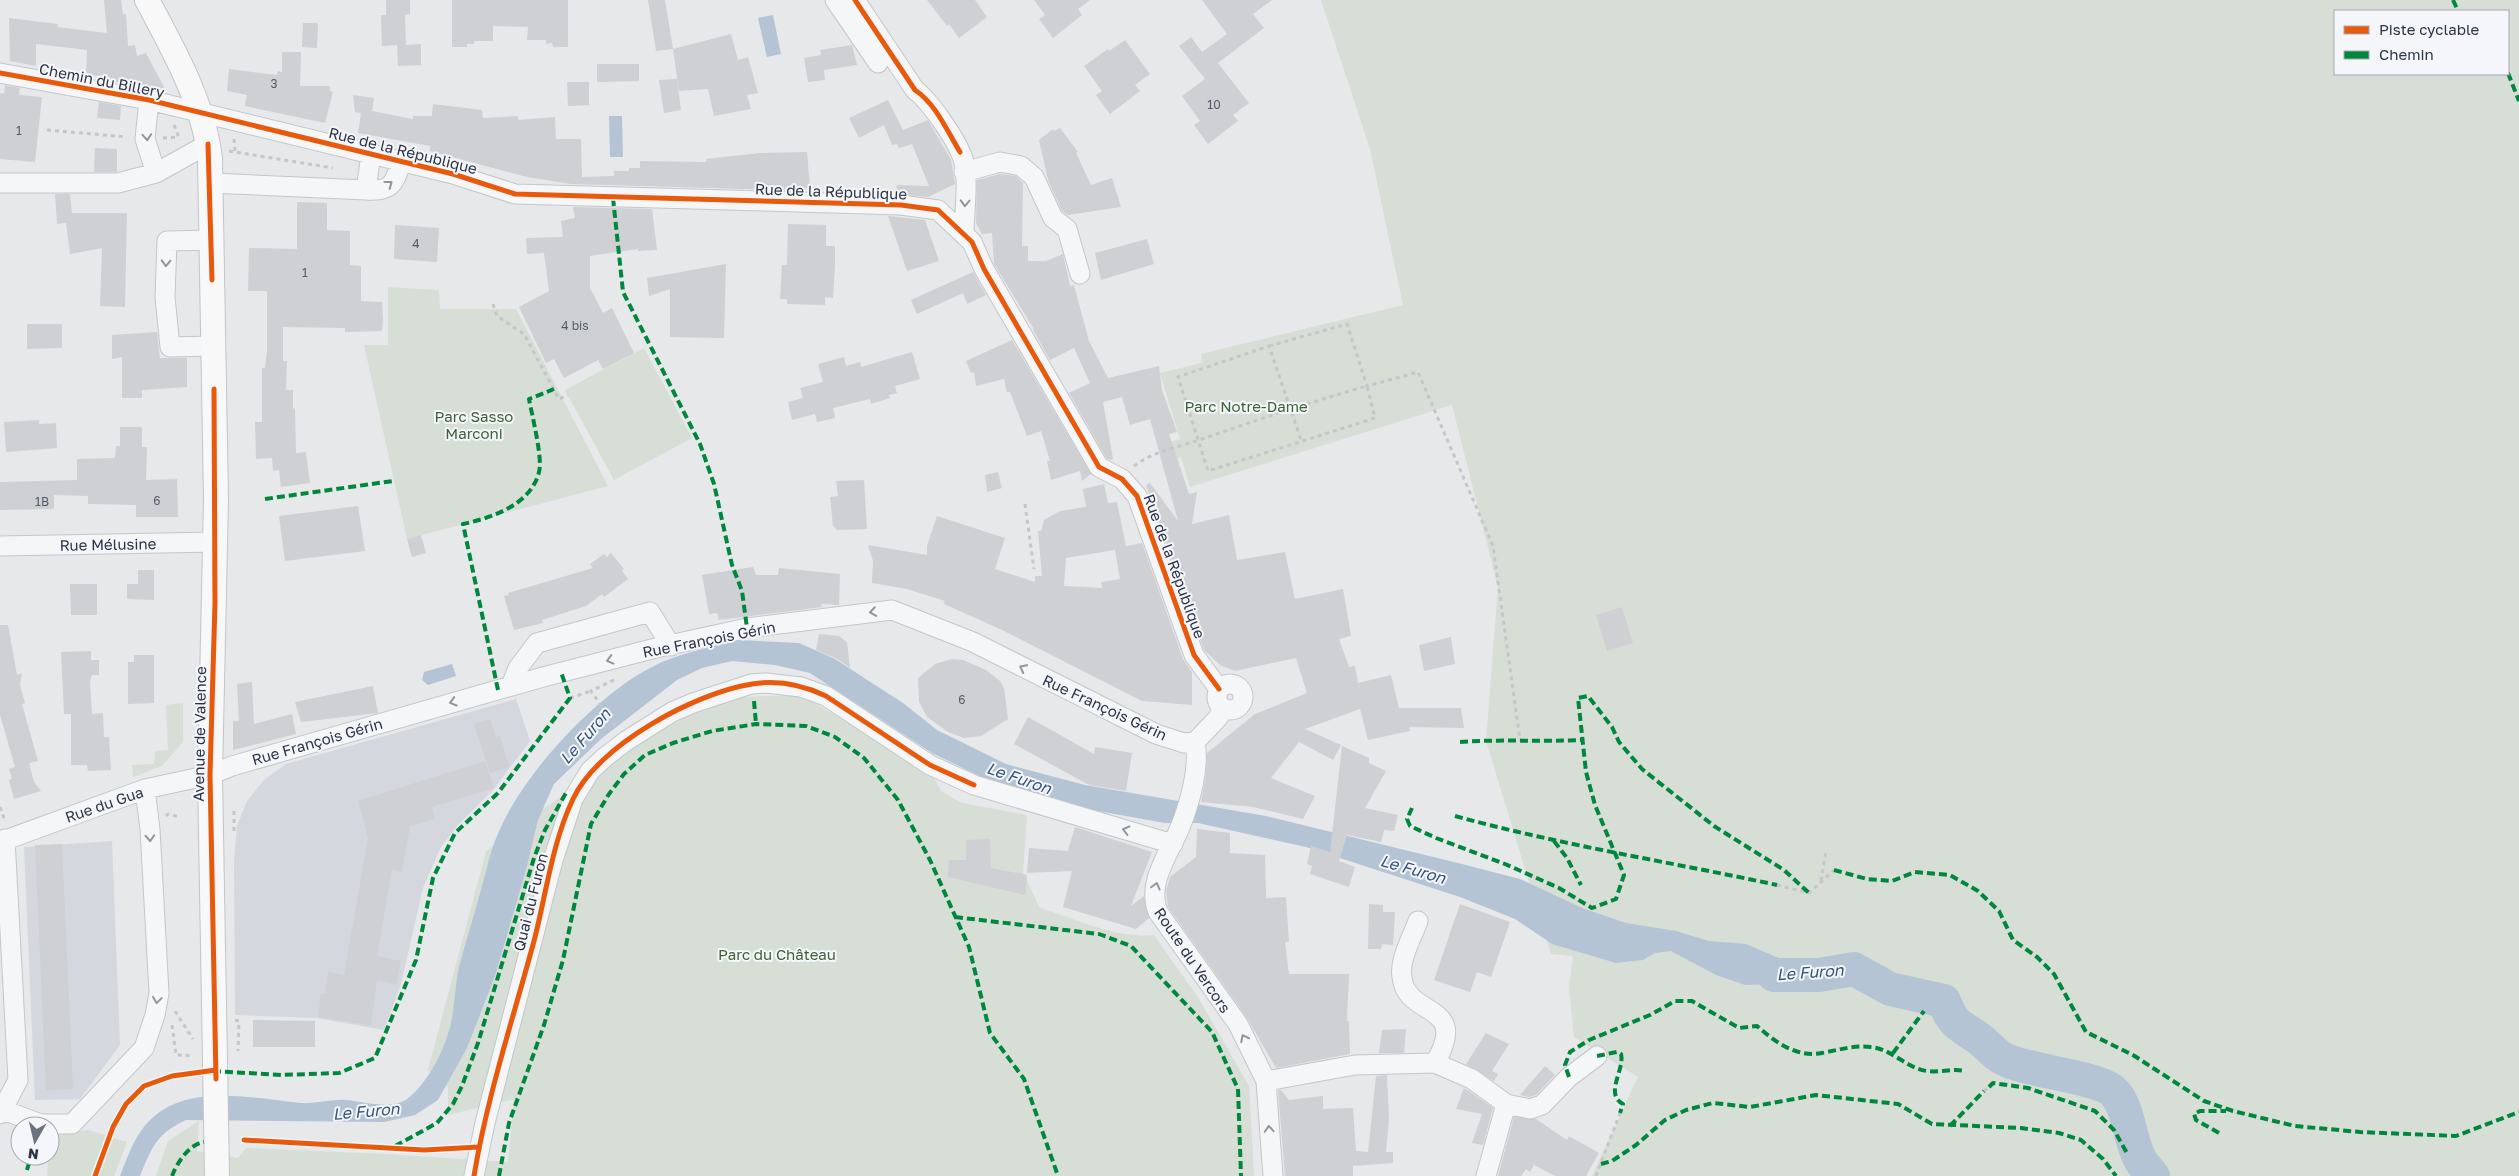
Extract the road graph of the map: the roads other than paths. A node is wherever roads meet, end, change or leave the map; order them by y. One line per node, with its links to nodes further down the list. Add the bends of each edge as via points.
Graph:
1 (147, 0): 7 (main road, Avenue de Valence, via 183,70)
2 (835, 0): 4 (street)
3 (855, 0): 11 (street, via 962,156)
4 (878, 63)
5 (0, 73): 6 (street, Chemin du Billery)
6 (149, 100): 7 (street, Chemin du Billery); 12 (street, one-way to 12, via 145,139)
7 (199, 114): 8 (main road, Avenue de Valence); 9 (street, Rue de la République)
8 (208, 144): 12 (street); 14 (main road, Avenue de Valence)
9 (371, 154): 10 (street, Rue de la République); 15 (street)
10 (401, 161): 15 (street, one-way to 10, via 378,191 389,187 396,180); 16 (street, Rue de la République, via 515,194 901,205 938,210)
11 (964, 172): 16 (street, one-way to 16); 18 (street, via 1000,162 1021,166 1034,177 1052,218 1067,229)
12 (156, 173): 13 (street, via 110,184)
13 (0, 182)
14 (221, 183): 15 (street); 17 (main road, Avenue de Valence)
15 (366, 190)
16 (964, 233): 24 (street, Rue de la République, via 1099,467 1122,479 1137,496 1194,655 1219,689 1233,684 1242,692 1239,706 1232,710 1224,709)
17 (212, 240): 19 (main road, Avenue de Valence); 19 (street, one-way to 19, via 167,241 165,297 170,347)
18 (1080, 274)
19 (214, 346): 20 (main road, Avenue de Valence)
20 (216, 542): 21 (street, Rue Mélusine); 25 (main road, Avenue de Valence)
21 (0, 546)
22 (671, 646): 23 (street, Rue François Gérin, one-way to 23); 23 (street, via 650,612 536,643 518,668); 24 (street, Rue François Gérin, one-way to 22, via 1184,743 1156,734 973,642 892,610 747,628)
23 (511, 686): 25 (street, Rue François Gérin, one-way to 25)
24 (1195, 742): 28 (street, Route du Vercors, via 1197,754 1189,797)
25 (210, 775): 26 (street, Rue du Gua); 35 (main road, Avenue de Valence)
26 (144, 790): 27 (street, Rue du Gua); 34 (street, one-way to 34, via 150,829 159,993 144,1048 72,1124 41,1124)
27 (3, 841): 34 (street, via 18,1080)
28 (1173, 844): 32 (street, Route du Vercors, one-way to 28, via 1238,1024 1156,907 1153,892); 36 (street, Quai du Furon, one-way to 36, via 974,785 930,766 826,696 801,687 751,684 672,712 605,757 590,771 573,799 553,860)
29 (1418, 921): 31 (street, via 1402,963 1401,976 1405,990 1442,1019 1447,1030 1445,1044)
30 (1597, 1056): 33 (street, via 1569,1077 1542,1105 1530,1109)
31 (1435, 1063): 32 (street, via 1355,1065); 33 (street, via 1472,1080)
32 (1266, 1081): 37 (street, Route du Vercors, one-way to 32)
33 (1506, 1104): 38 (street)
34 (2, 1112)
35 (217, 1176)
36 (474, 1176)
37 (1273, 1176)
38 (1486, 1176)

